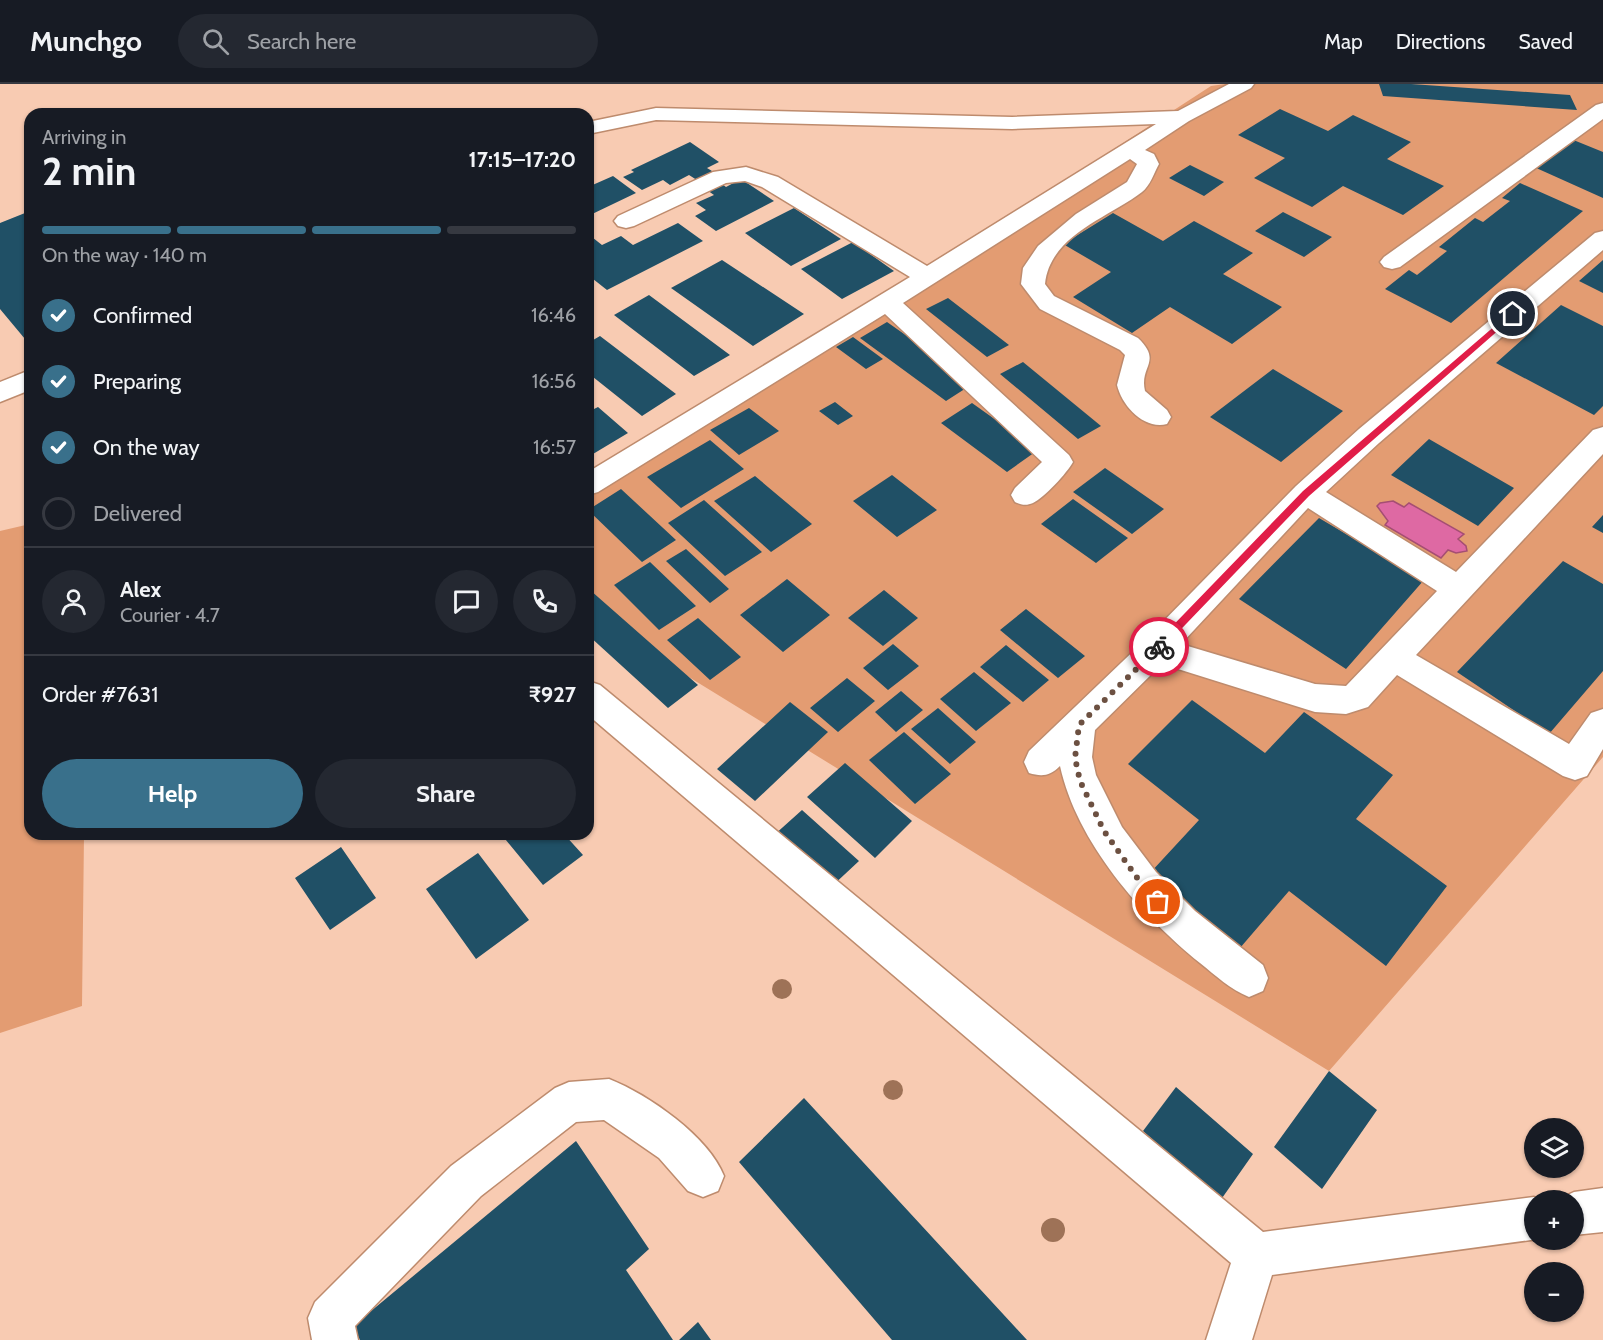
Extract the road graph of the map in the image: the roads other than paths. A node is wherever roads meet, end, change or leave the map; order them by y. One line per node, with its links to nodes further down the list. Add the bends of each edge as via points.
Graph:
1 (1230, 87): 3 (street)
2 (1603, 110): 8 (street)
3 (1182, 117): 4 (street, via 1012,123 656,114); 5 (street)
4 (594, 127)
5 (1130, 150): 9 (street); 13 (street, via 1146,159 1142,179 1065,231 1041,258 1033,271 1032,283 1042,299 1129,344 1137,352 1138,363 1129,386)
6 (626, 221): 9 (street, via 721,177 746,174 770,182)
7 (1603, 238): 16 (street)
8 (1392, 262)
9 (927, 277): 10 (street)
10 (887, 302): 15 (street); 17 (street, via 1059,462)
11 (24, 383): 12 (street)
12 (0, 393)
13 (1157, 417)
14 (1603, 437): 18 (street)
15 (594, 481)
16 (1306, 494): 18 (street); 19 (street)
17 (1025, 495)
18 (1458, 589): 20 (street)
19 (1156, 649): 20 (street, via 1315,698 1334,700 1356,697); 23 (street)
20 (1393, 657): 22 (street, via 1575,765)
21 (594, 700): 30 (street)
22 (1603, 723)
23 (1079, 725): 24 (street); 25 (street, via 1075,758 1080,781 1104,831 1145,889 1185,929)
24 (1041, 762)
25 (1249, 978)
26 (703, 1176): 31 (street, via 674,1143 609,1099 569,1102 466,1181 331,1318)
27 (1603, 1210): 28 (street)
28 (1584, 1213)
29 (1524, 1220): 30 (street)
30 (1256, 1255): 32 (street)
31 (335, 1340)
32 (1229, 1340)

